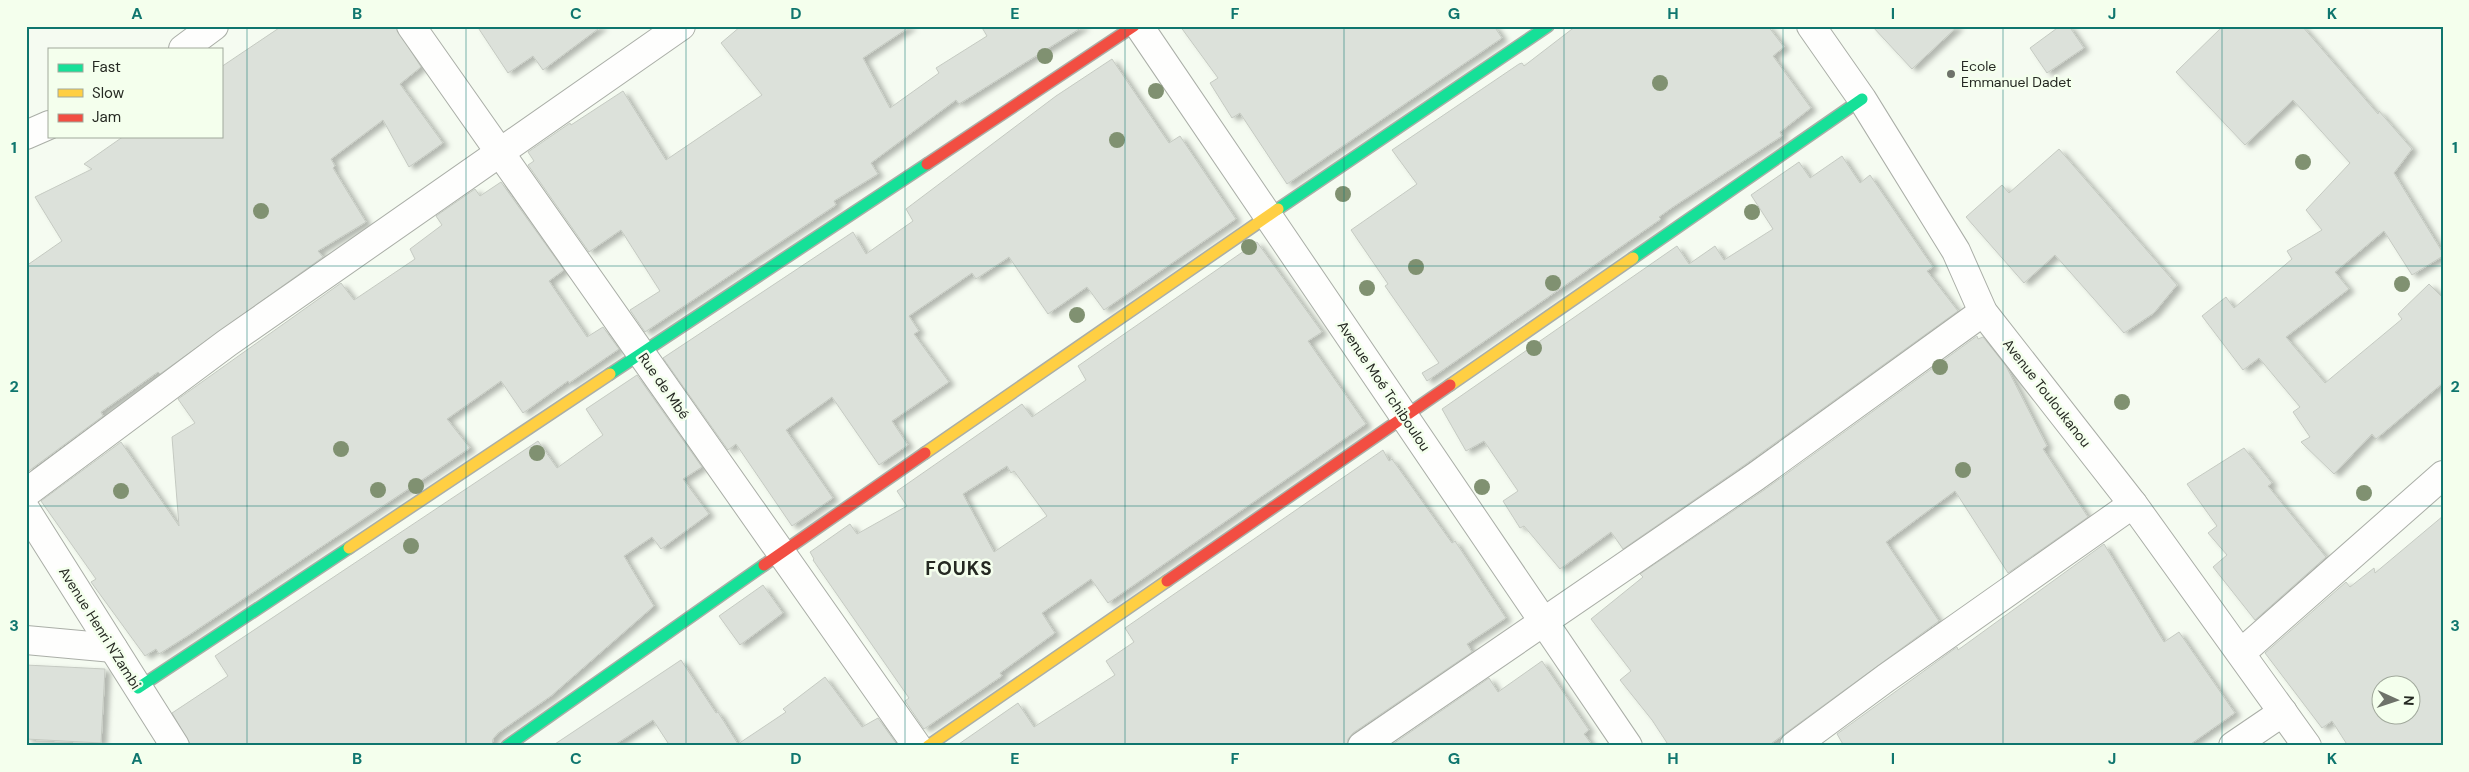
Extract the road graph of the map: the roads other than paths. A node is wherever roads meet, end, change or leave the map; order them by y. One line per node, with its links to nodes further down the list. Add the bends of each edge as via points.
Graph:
1 (214, 26): 8 (street)
2 (411, 26): 12 (street, Rue de Mbé)
3 (681, 26): 12 (street)
4 (1134, 26): 15 (street)
5 (1139, 26): 13 (street, Avenue Moé Tchiboulou)
6 (1548, 26): 13 (street)
7 (1811, 26): 9 (street, Avenue Touloukanou)
8 (184, 48)
9 (1862, 99): 14 (street, Avenue Touloukanou, via 1956,251); 16 (street)
10 (48, 125): 11 (street)
11 (26, 135)
12 (501, 152): 15 (street, Rue de Mbé); 18 (street, via 227,343)
13 (1268, 214): 16 (street, Avenue Moé Tchiboulou); 21 (street)
14 (1983, 312): 19 (street, Avenue Touloukanou); 22 (street, via 1755,477)
15 (641, 354): 21 (street, Rue de Mbé); 26 (street)
16 (1404, 417): 22 (street, Avenue Moé Tchiboulou); 31 (street)
17 (2443, 475): 25 (street)
18 (26, 493)
19 (2133, 504): 25 (street, Avenue Touloukanou); 34 (street)
20 (26, 510): 24 (street, Avenue Henri N'Zambi)
21 (781, 552): 29 (street); 30 (street, Rue de Mbé)
22 (1542, 621): 32 (street); 33 (street, Avenue Moé Tchiboulou)
23 (26, 640): 24 (street)
24 (113, 648): 26 (street, Avenue Henri N'Zambi)
25 (2241, 653): 27 (street, Avenue Touloukanou)
26 (138, 688): 28 (street, Avenue Henri N'Zambi)
27 (2284, 712): 35 (street); 36 (street, Avenue Touloukanou)
28 (175, 746)
29 (507, 746)
30 (917, 746)
31 (928, 746)
32 (1362, 746)
33 (1628, 746)
34 (1794, 746)
35 (2233, 746)
36 (2307, 746)

